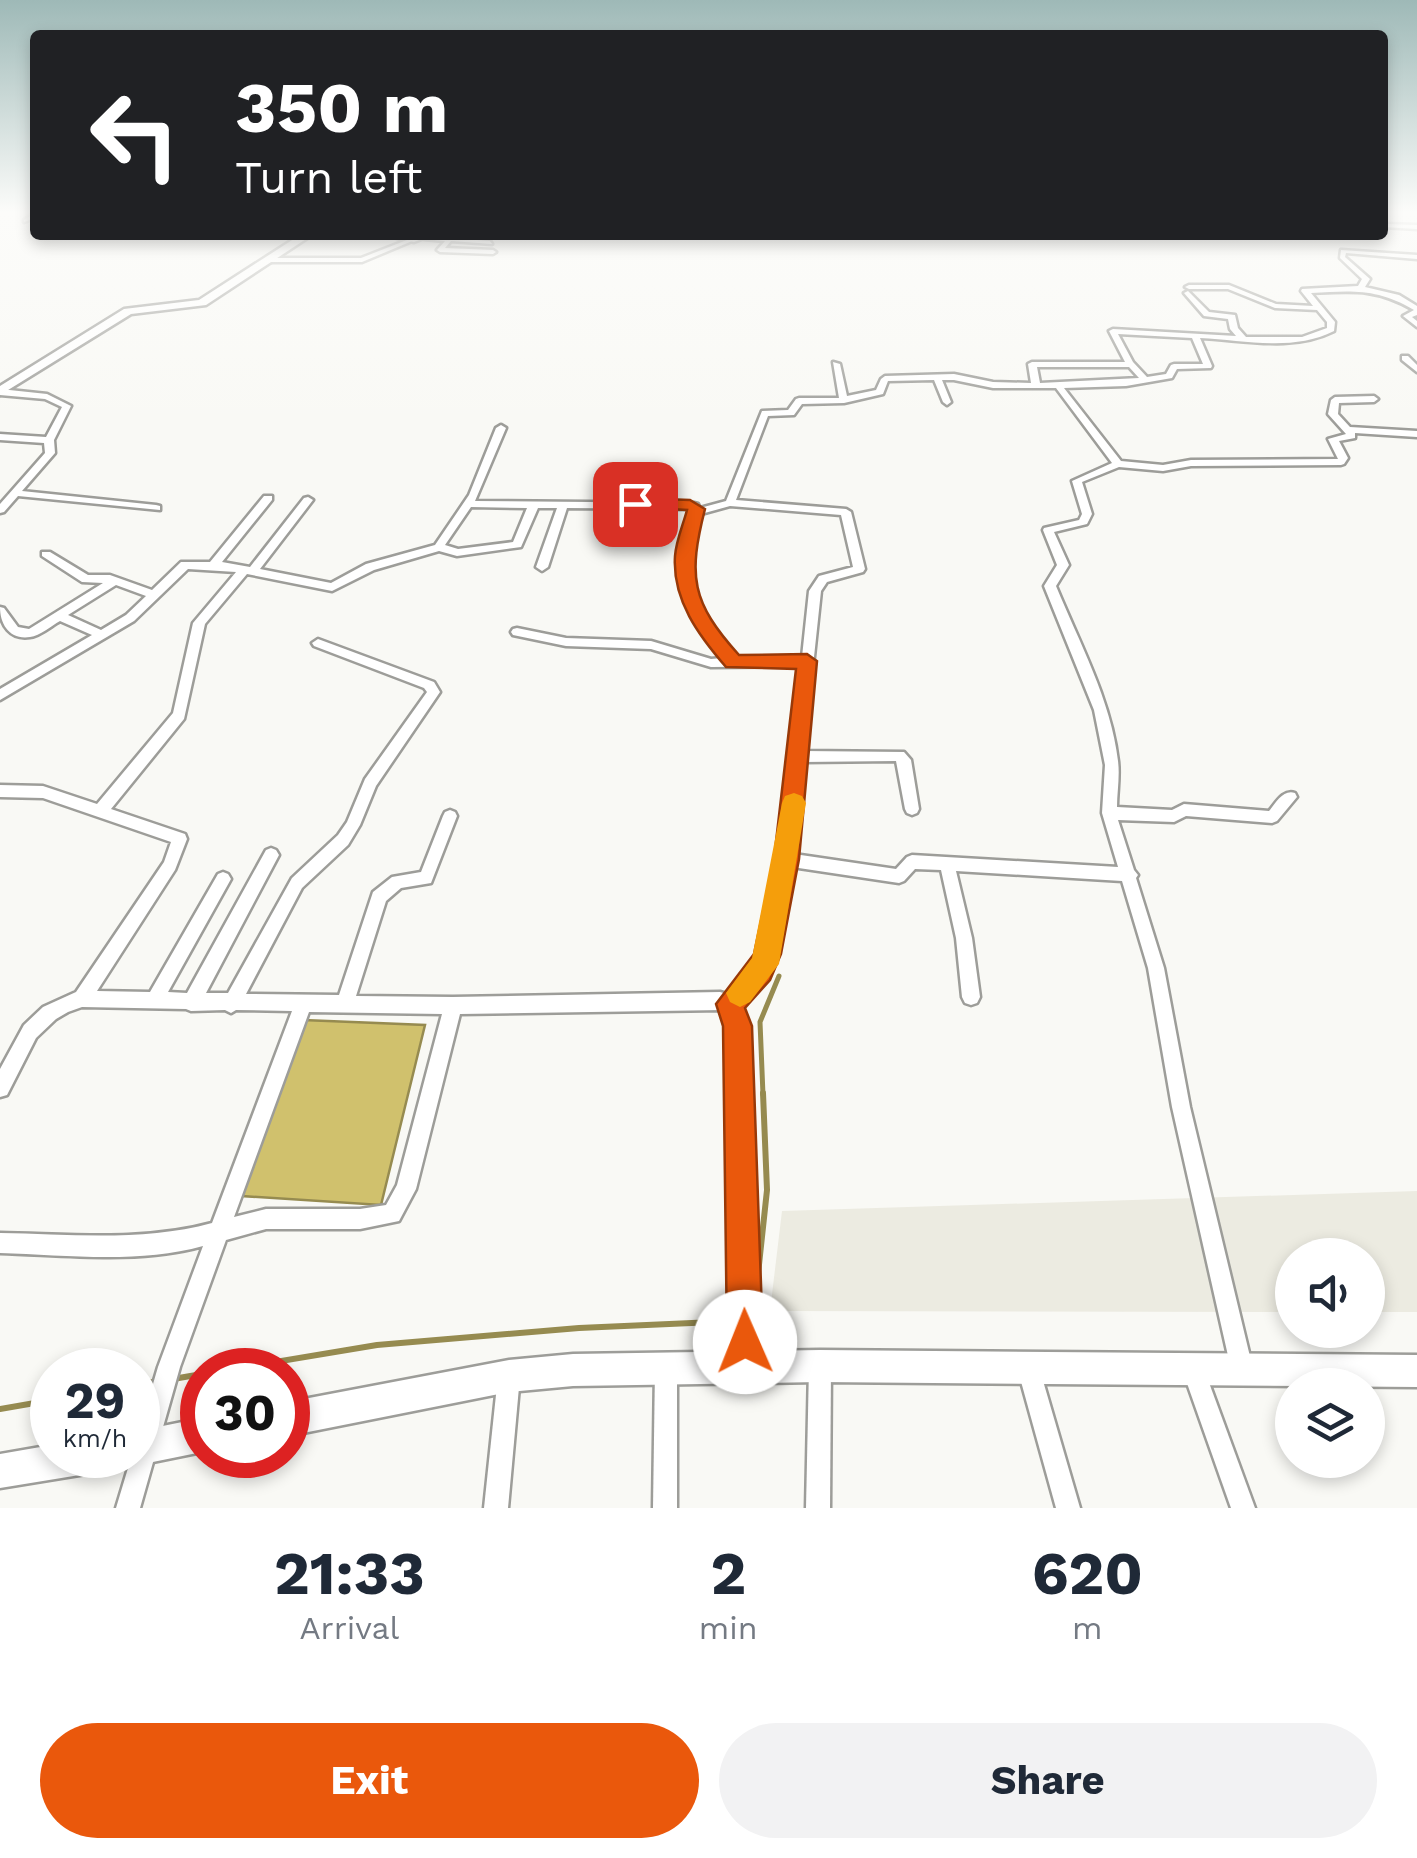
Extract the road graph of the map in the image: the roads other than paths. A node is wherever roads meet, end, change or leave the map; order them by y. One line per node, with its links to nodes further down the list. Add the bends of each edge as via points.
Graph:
1 (231, 284): 17 (street, via 202,302 128,311)
2 (1362, 284): 3 (street)
3 (1360, 288): 4 (street, via 1306,290); 5 (street)
4 (1318, 308): 8 (street, via 1332,326 1324,334); 8 (street, via 1275,306 1229,287 1188,290 1207,314 1232,317)
5 (1417, 311): 6 (street, via 1407,316)
6 (1417, 325)
7 (1195, 336): 8 (street); 11 (street, via 1114,332); 14 (street, via 1208,366 1174,367 1169,376)
8 (1243, 338)
9 (1405, 358): 12 (street)
10 (836, 364): 19 (street)
11 (1131, 365): 14 (street); 16 (street, via 1032,364)
12 (1417, 369)
13 (937, 377): 16 (street); 19 (street, via 883,379 882,391); 20 (street)
14 (1145, 380): 15 (street)
15 (1056, 384): 16 (street); 26 (street)
16 (1036, 386)
17 (0, 392): 25 (street, via 64,402 66,412)
18 (1374, 399): 22 (street, via 1335,400 1333,414)
19 (844, 400): 30 (street, via 799,401 791,413 763,415)
20 (947, 402)
21 (501, 428): 31 (street)
22 (1347, 430): 23 (street); 26 (street, via 1352,436 1332,439 1341,462)
23 (1417, 434)
24 (0, 438): 25 (street)
25 (49, 440): 27 (street, via 50,453)
26 (1118, 464): 57 (street, via 1078,480 1084,522 1048,530 1064,565 1050,586 1108,740)
27 (17, 492): 34 (street); 35 (street)
28 (268, 498): 39 (street)
29 (308, 500): 41 (street)
30 (730, 503): 36 (street); 50 (street, via 842,510 849,516 860,568 818,584)
31 (469, 504): 32 (street); 37 (street)
32 (534, 504): 33 (street); 37 (street, via 517,545 470,552)
33 (564, 504): 36 (street, via 690,505); 40 (street)
34 (156, 508)
35 (0, 510)
36 (696, 512): 49 (street, via 685,568 698,620)
37 (439, 547): 41 (street, via 332,586)
38 (46, 554): 42 (street, via 86,578)
39 (214, 565): 41 (street); 43 (street, via 185,565)
40 (542, 566)
41 (248, 570): 55 (street, via 199,623 179,716)
42 (114, 581): 43 (street); 45 (street)
43 (151, 594): 47 (street)
44 (0, 612): 45 (street, via 20,634)
45 (60, 616): 47 (street)
46 (517, 632): 49 (street, via 566,642 651,645 698,662)
47 (102, 635): 51 (street)
48 (318, 642): 68 (street, via 434,692 370,783 354,825 289,896)
49 (729, 658): 50 (street)
50 (807, 661): 52 (street)
51 (0, 695)
52 (798, 757): 56 (street, via 900,756); 60 (street)
53 (0, 791): 55 (street, via 43,792)
54 (1290, 797): 57 (street, via 1269,817)
55 (102, 809): 65 (street, via 181,842)
56 (912, 809)
57 (1109, 813): 62 (street)
58 (450, 816): 71 (street, via 426,878 397,882 379,897)
59 (270, 855): 67 (street)
60 (786, 859): 61 (street, via 899,876 910,862); 70 (street, via 765,964)
61 (947, 864): 62 (street); 64 (street)
62 (1130, 874): 81 (street)
63 (223, 879): 66 (street)
64 (971, 997)
65 (82, 998): 66 (street); 73 (street, via 35,1022)
66 (154, 1001): 67 (street)
67 (191, 1003): 68 (street)
68 (231, 1004): 69 (street)
69 (304, 1004): 71 (street); 74 (street)
70 (730, 1004): 72 (street, via 701,999); 76 (street, via 737,1026)
71 (344, 1005): 72 (street)
72 (453, 1006): 74 (street, via 406,1190 392,1214 266,1219)
73 (0, 1088)
74 (218, 1231): 75 (street, via 118,1246); 84 (street)
75 (0, 1243)
76 (746, 1354): 77 (street); 80 (street)
77 (820, 1366): 78 (street); 92 (street)
78 (1028, 1367): 79 (street); 93 (street)
79 (1193, 1368): 81 (street); 94 (street)
80 (666, 1369): 83 (street); 91 (street)
81 (1242, 1369): 82 (street)
82 (1417, 1371)
83 (509, 1376): 85 (street); 90 (street)
84 (160, 1394)
85 (310, 1415)
86 (30, 1467): 87 (street)
87 (0, 1472)
88 (135, 1478): 89 (street)
89 (128, 1508)
90 (496, 1508)
91 (665, 1508)
92 (818, 1508)
93 (1068, 1508)
94 (1243, 1508)

